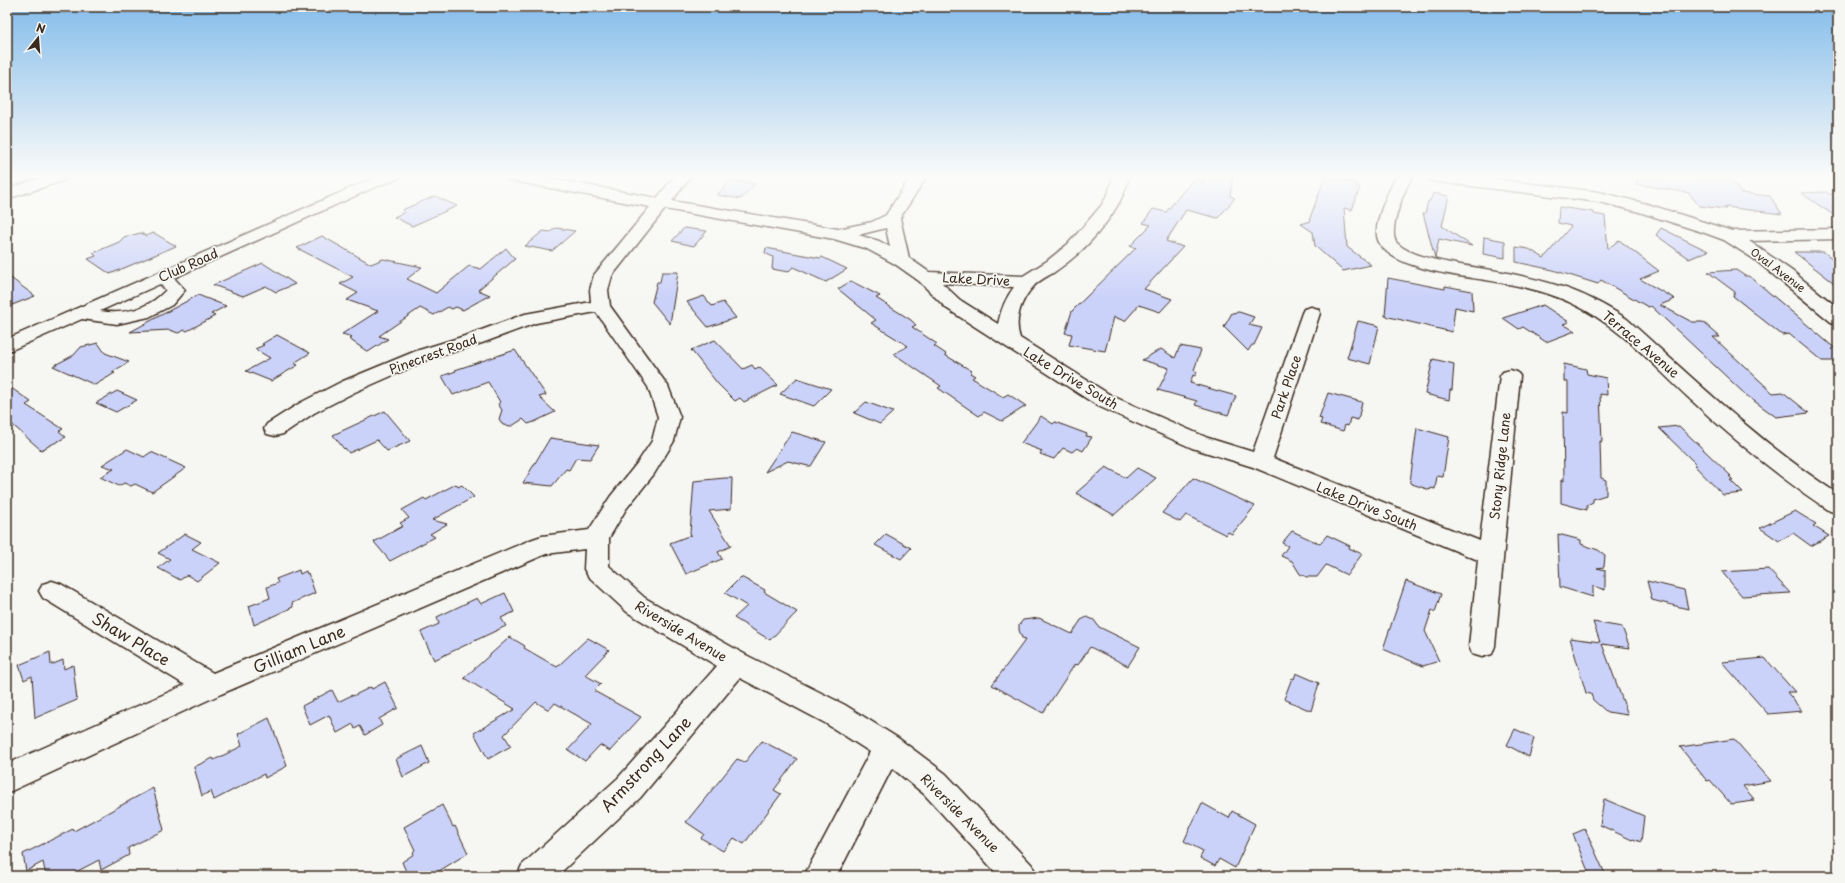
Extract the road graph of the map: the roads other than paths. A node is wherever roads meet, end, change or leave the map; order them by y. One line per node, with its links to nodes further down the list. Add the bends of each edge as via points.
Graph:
1 (294, 217): 12 (street, Club Road)
2 (649, 217): 15 (street, via 603,275 599,290)
3 (738, 217): 8 (street, Lake Drive South)
4 (1100, 217): 14 (street, Lake Drive, via 1074,248)
5 (1388, 217): 24 (street, Terrace Avenue, via 1384,231 1386,240 1396,250 1430,264 1562,291 1594,305 1620,323 1764,453)
6 (1675, 217): 10 (street, Oval Avenue)
7 (892, 218): 8 (street, via 877,226); 11 (street)
8 (837, 234): 11 (street, Lake Drive South, via 873,245)
9 (1838, 234): 10 (street)
10 (1730, 236): 18 (street, Oval Avenue, via 1786,274)
11 (901, 260): 13 (street, Lake Drive South)
12 (162, 277): 16 (street, Club Road); 16 (street, via 176,290 156,306 136,316 121,319)
13 (925, 277): 14 (street, Lake Drive); 19 (street, Lake Drive South, via 953,304)
14 (1027, 282): 19 (street, Lake Drive, via 1016,296 1010,311 1007,328)
15 (601, 306): 22 (street, Pinecrest Road, via 532,318 423,355 341,390 306,408); 25 (street, via 658,386 669,417 663,441 646,468 618,503)
16 (80, 313): 20 (street, Club Road)
17 (1311, 313): 23 (street, Park Place)
18 (1838, 318)
19 (1012, 343): 23 (street, Lake Drive South, via 1105,401 1200,443)
20 (7, 346)
21 (1510, 376): 26 (street, Stony Ridge Lane)
22 (275, 429)
23 (1261, 462): 26 (street, Lake Drive South)
24 (1838, 505)
25 (597, 538): 29 (street, Riverside Avenue, via 597,569 636,605); 30 (street, Gilliam Lane, via 542,545)
26 (1490, 555): 28 (street, Stony Ridge Lane)
27 (52, 591): 30 (street, Shaw Place)
28 (1482, 646)
29 (736, 663): 31 (street, Riverside Avenue, via 835,714); 33 (street, Armstrong Lane, via 629,788)
30 (211, 686): 32 (street, Gilliam Lane)
31 (888, 746): 34 (street); 35 (street, Riverside Avenue, via 935,784)
32 (7, 779)
33 (533, 876)
34 (820, 876)
35 (1021, 876)

